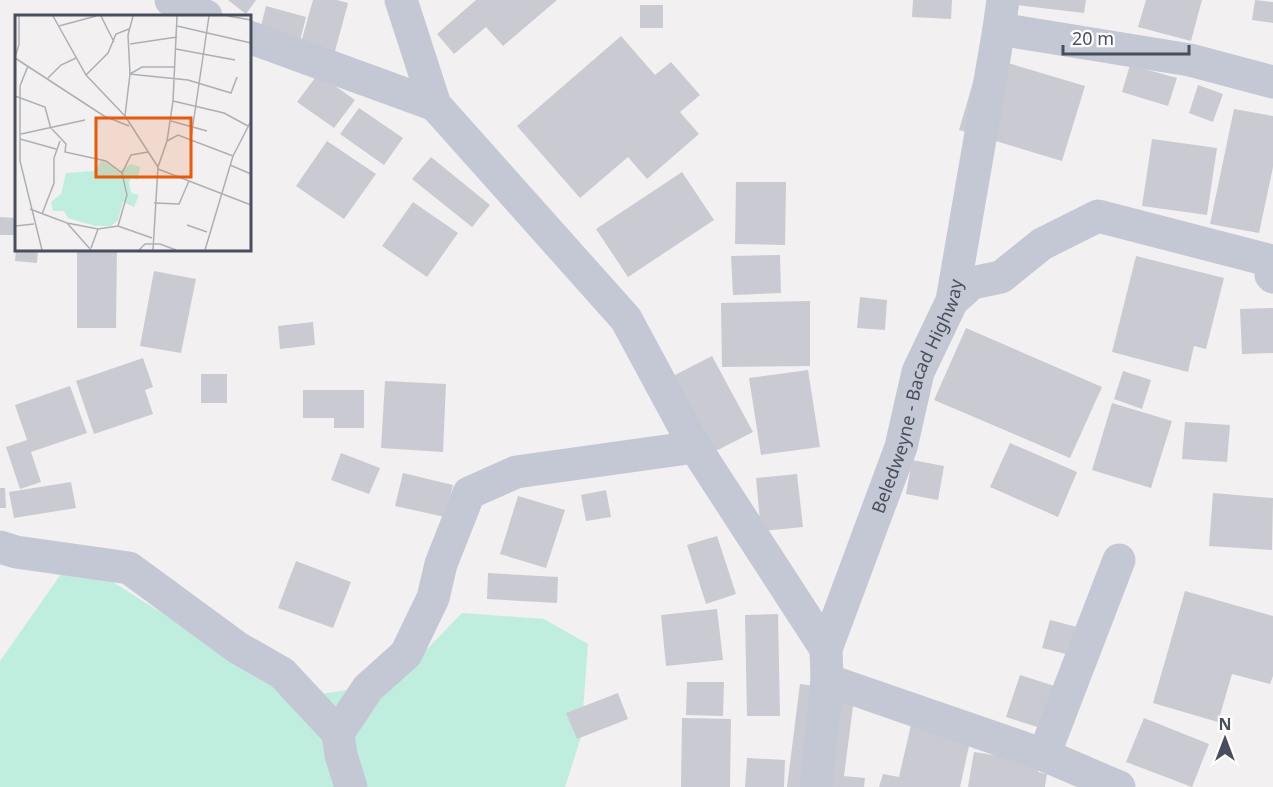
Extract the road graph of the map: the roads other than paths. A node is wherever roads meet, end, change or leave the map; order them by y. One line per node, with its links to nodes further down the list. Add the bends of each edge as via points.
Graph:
1 (171, 0): 4 (street)
2 (401, 0): 7 (street)
3 (1001, 14): 6 (street); 9 (street, Beledweyne - Bacad Highway)
4 (204, 15)
5 (250, 37): 7 (street)
6 (1273, 82)
7 (435, 105): 10 (street, via 626,319)
8 (1273, 264): 9 (street, via 1098,216 1042,244 1001,277 972,283)
9 (952, 301): 13 (street, Beledweyne - Bacad Highway, via 918,372 902,447)
10 (695, 447): 13 (street); 14 (street, via 516,472 469,493 441,564 433,598 406,654 368,688)
11 (0, 547): 14 (street, via 129,568 238,648 282,673)
12 (1119, 560): 15 (street)
13 (827, 665): 15 (street); 17 (street, Beledweyne - Bacad Highway)
14 (338, 733): 16 (street)
15 (1044, 755): 18 (street)
16 (351, 787)
17 (816, 787)
18 (1119, 787)

